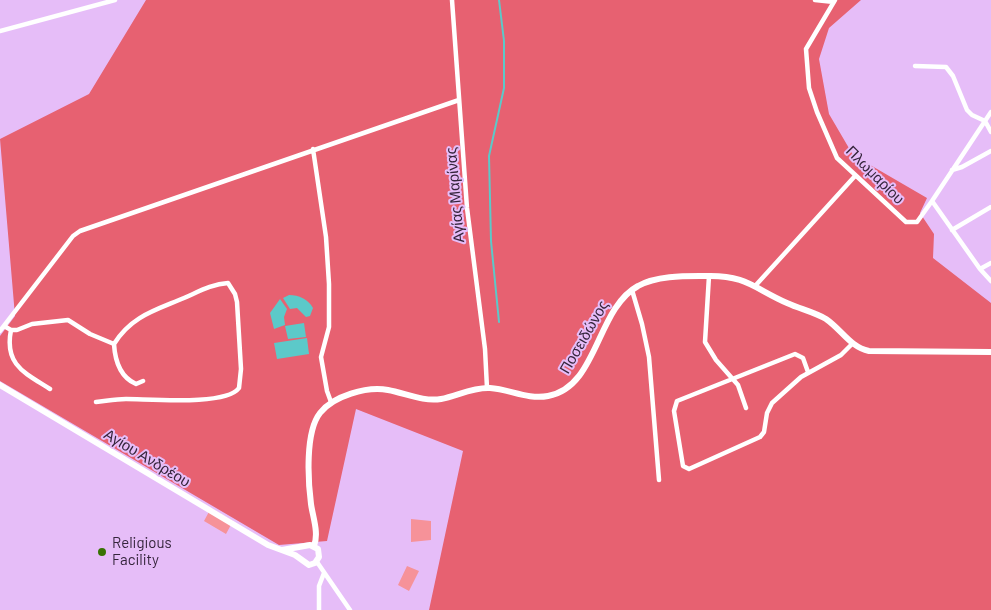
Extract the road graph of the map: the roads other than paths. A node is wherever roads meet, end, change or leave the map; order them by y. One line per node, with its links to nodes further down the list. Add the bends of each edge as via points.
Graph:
1 (114, 0): 5 (street)
2 (452, 0): 7 (street, Αγίας Μαρίνας)
3 (815, 0): 4 (street)
4 (834, 1): 14 (street, Πλωμαρίου, via 809,42 807,75 831,147)
5 (0, 31)
6 (914, 66): 9 (street, via 946,67 967,110)
7 (459, 100): 11 (street); 34 (street, Αγίας Μαρίνας)
8 (991, 112): 9 (street)
9 (985, 122): 10 (street); 13 (street)
10 (991, 132)
11 (313, 149): 24 (street, via 73,236); 37 (street, via 328,262 330,314 321,357)
12 (991, 151): 13 (street)
13 (951, 170): 15 (street)
14 (855, 176): 15 (street, Πλωμαρίου, via 906,222 917,222); 22 (street)
15 (932, 201): 17 (street)
16 (991, 207): 17 (street)
17 (952, 230): 19 (street)
18 (991, 263): 19 (street)
19 (980, 270): 21 (street)
20 (709, 276): 22 (street, Ποσειδώνος, via 730,277); 23 (street, Ποσειδώνος, via 655,281); 31 (street, via 705,342)
21 (991, 281)
22 (756, 286): 28 (street, Ποσειδώνος, via 780,300 825,318)
23 (632, 290): 34 (street, Ποσειδώνος, via 615,308 592,355 568,388 541,397); 39 (street, via 649,357)
24 (4, 326): 25 (street); 26 (street)
25 (11, 330): 27 (street, via 68,320); 35 (street, via 10,349 14,362 20,370)
26 (0, 331)
27 (114, 344): 32 (street, via 122,375 136,384); 36 (street, via 141,315 209,287 228,283 236,294 237,302 239,388 231,394 202,399)
28 (852, 344): 29 (street, Ποσειδώνος, via 874,351); 30 (street, via 840,355)
29 (991, 352)
30 (808, 372): 31 (street, via 803,358 795,354); 31 (street, via 772,402 760,437 690,469 685,468 675,406 682,398)
31 (733, 379): 38 (street)
32 (143, 381)
33 (0, 385): 42 (street, Αγίου Ανδρέου, via 250,535)
34 (487, 388): 37 (street, Ποσειδώνος, via 440,399 379,389)
35 (50, 389)
36 (96, 402)
37 (331, 402): 41 (street, via 318,415 311,437 310,485 317,537)
38 (746, 408)
39 (659, 480)
40 (304, 546): 41 (street); 42 (street); 43 (street)
41 (314, 546): 44 (street, via 319,554)
42 (282, 550): 43 (street, Αγίου Ανδρέου)
43 (300, 558): 44 (street, Αγίου Ανδρέου, via 308,564)
44 (317, 562): 45 (street)
45 (324, 573): 46 (street); 47 (street)
46 (319, 610)
47 (350, 610)

